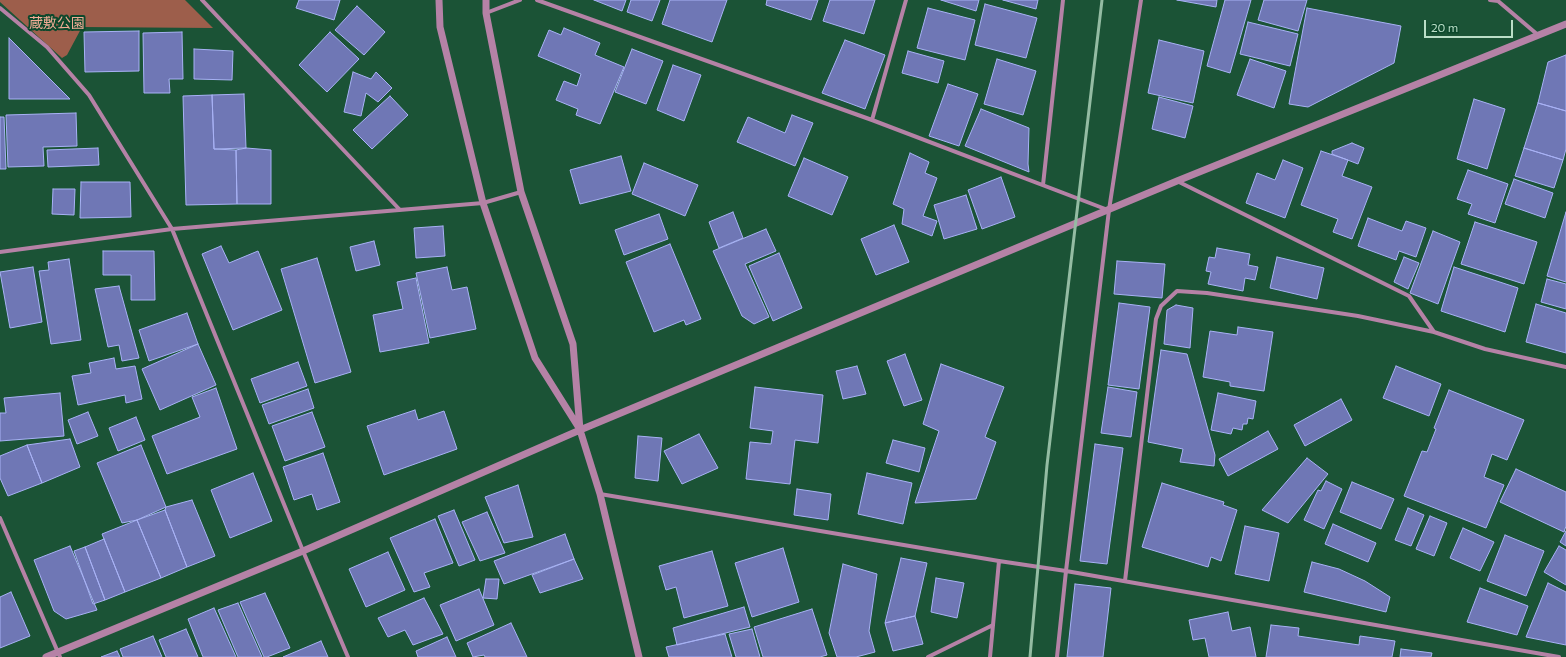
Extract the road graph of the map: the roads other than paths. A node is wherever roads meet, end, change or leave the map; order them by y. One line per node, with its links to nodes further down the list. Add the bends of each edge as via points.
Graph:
1 (202, 0): 19 (street)
2 (439, 0): 18 (street, via 440,26)
3 (486, 0): 11 (street)
4 (520, 0): 11 (street)
5 (537, 0): 14 (street)
6 (906, 0): 14 (street)
7 (1063, 0): 16 (street)
8 (1141, 0): 20 (street)
9 (1490, 0): 13 (street, via 1498,1)
10 (0, 8): 21 (street, via 47,47 89,95)
11 (486, 13): 17 (street)
12 (1566, 24): 13 (street)
13 (1538, 36): 15 (street)
14 (872, 120): 16 (street)
15 (1177, 181): 20 (street); 23 (street, via 1409,296)
16 (1044, 185): 20 (street)
17 (521, 192): 18 (street); 25 (street, via 573,344)
18 (483, 203): 19 (street); 25 (street, via 535,358)
19 (400, 210): 21 (street)
20 (1109, 210): 25 (street); 30 (street)
21 (172, 229): 22 (street); 28 (street)
22 (0, 252)
23 (1434, 332): 24 (street, via 1485,349); 31 (street, via 1350,315 1177,291 1162,306 1156,319)
24 (1566, 367)
25 (580, 430): 26 (street); 28 (street)
26 (600, 494): 29 (street); 36 (street)
27 (0, 518): 33 (street)
28 (303, 551): 33 (street); 35 (street)
29 (999, 561): 30 (street); 32 (street)
30 (1066, 571): 31 (street); 39 (street)
31 (1125, 581): 40 (street)
32 (993, 625): 37 (street); 38 (street)
33 (59, 655): 34 (street)
34 (46, 657)
35 (348, 657)
36 (639, 657)
37 (928, 657)
38 (990, 657)
39 (1058, 657)
40 (1559, 657)

